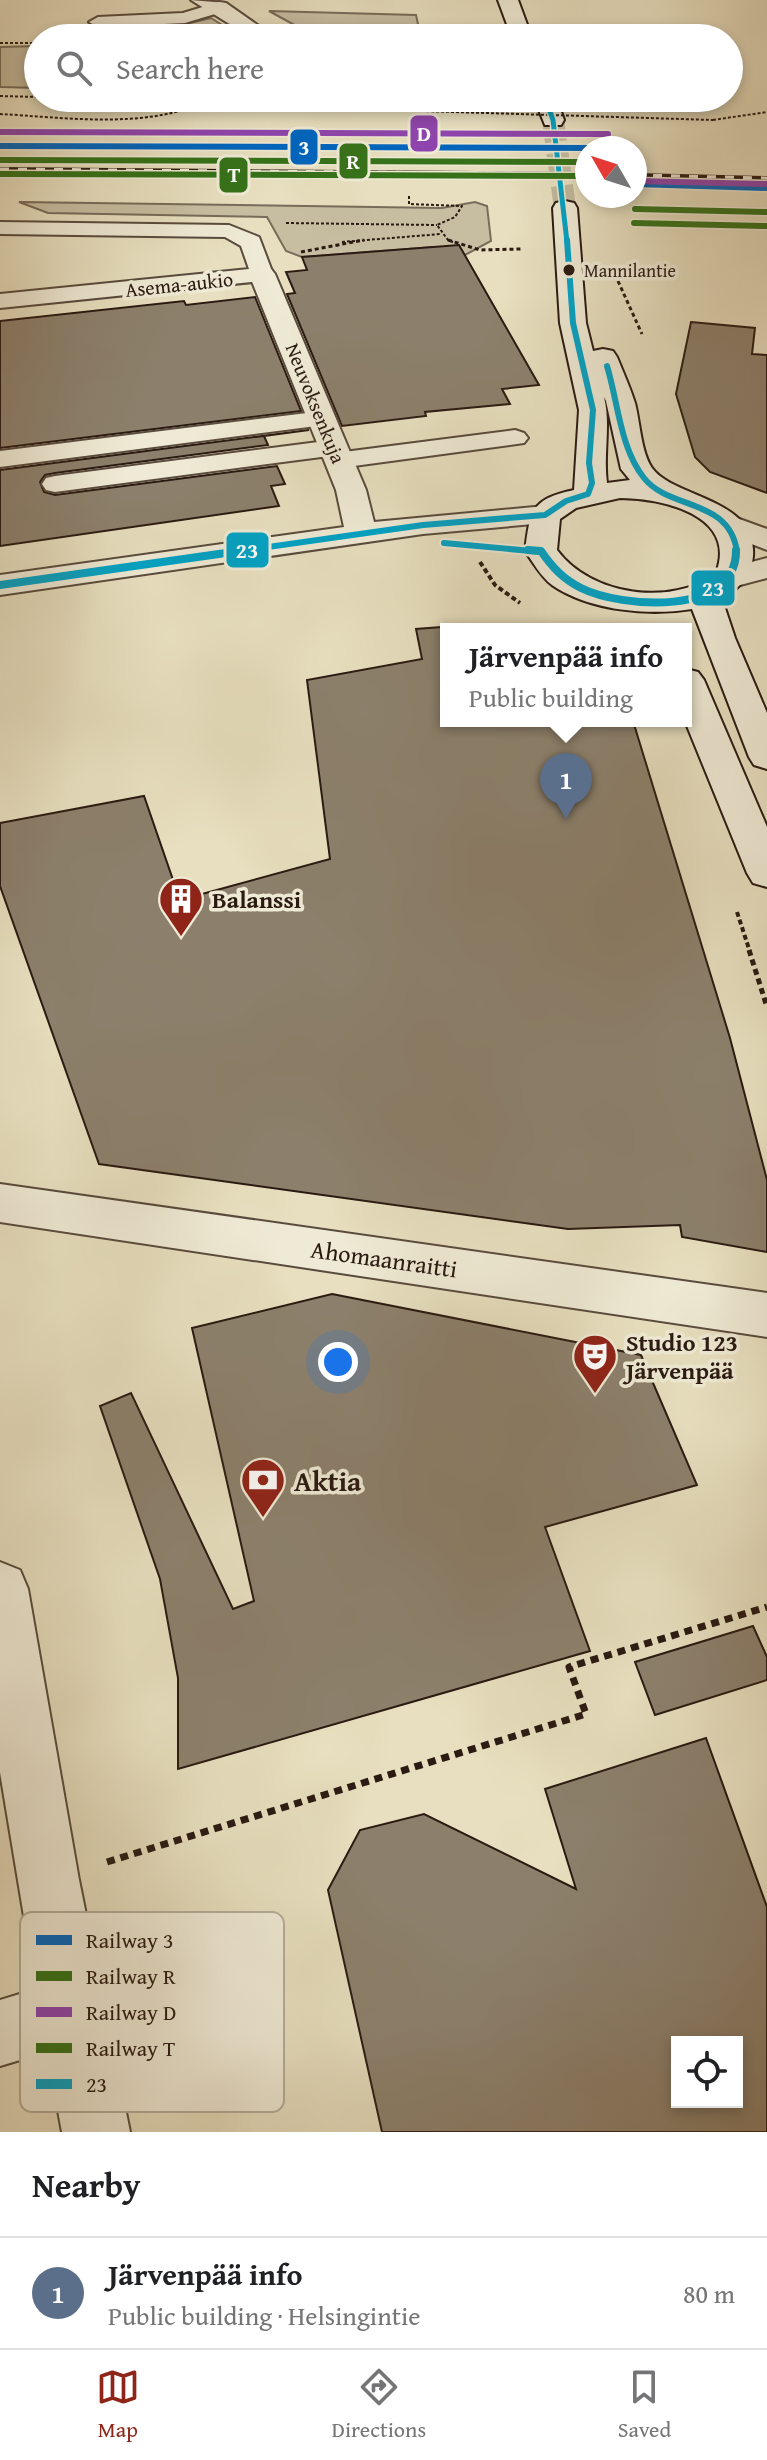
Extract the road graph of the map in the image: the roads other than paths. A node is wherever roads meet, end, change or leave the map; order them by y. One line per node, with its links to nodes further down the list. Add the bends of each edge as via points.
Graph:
1 (143, 0): 5 (lane)
2 (508, 0): 7 (main road)
3 (210, 3): 5 (lane, via 185,18); 6 (main road)
4 (98, 22): 5 (lane)
5 (139, 22)
6 (244, 24)
7 (517, 24)
8 (550, 112): 9 (main road)
9 (553, 120)
10 (565, 208): 13 (main road)
11 (0, 228): 12 (lane, Asema-aukio, via 229,231 251,242)
12 (262, 274): 14 (lane, Asema-aukio); 15 (main road, Neuvoksenkuja)
13 (573, 295): 20 (main road, via 585,308 620,401 636,469); 21 (main road, via 573,323 593,410)
14 (0, 301)
15 (323, 419): 17 (main road, Neuvoksenkuja); 18 (lane)
16 (515, 438): 17 (lane)
17 (337, 454): 19 (lane); 24 (main road, Neuvoksenkuja)
18 (0, 459)
19 (55, 484)
20 (657, 491): 21 (main road); 23 (main road, via 703,508)
21 (588, 494): 22 (main road)
22 (545, 515): 24 (main road); 26 (main road)
23 (723, 522): 25 (main road); 29 (main road, via 736,544 737,560)
24 (361, 533): 26 (main road); 28 (main road)
25 (767, 540)
26 (541, 551): 30 (main road, via 562,577)
27 (767, 568): 29 (main road)
28 (0, 585)
29 (717, 586): 30 (main road, via 671,602); 32 (main road, via 718,638)
30 (652, 616)
31 (692, 694): 33 (main road)
32 (767, 757)
33 (767, 873)
34 (0, 1203): 35 (main road, Ahomaanraitti)
35 (767, 1315)
36 (0, 1589): 37 (main road)
37 (55, 1912)
38 (20, 2027): 39 (main road)
39 (0, 2033)
40 (93, 2112): 41 (main road)
41 (96, 2132)

